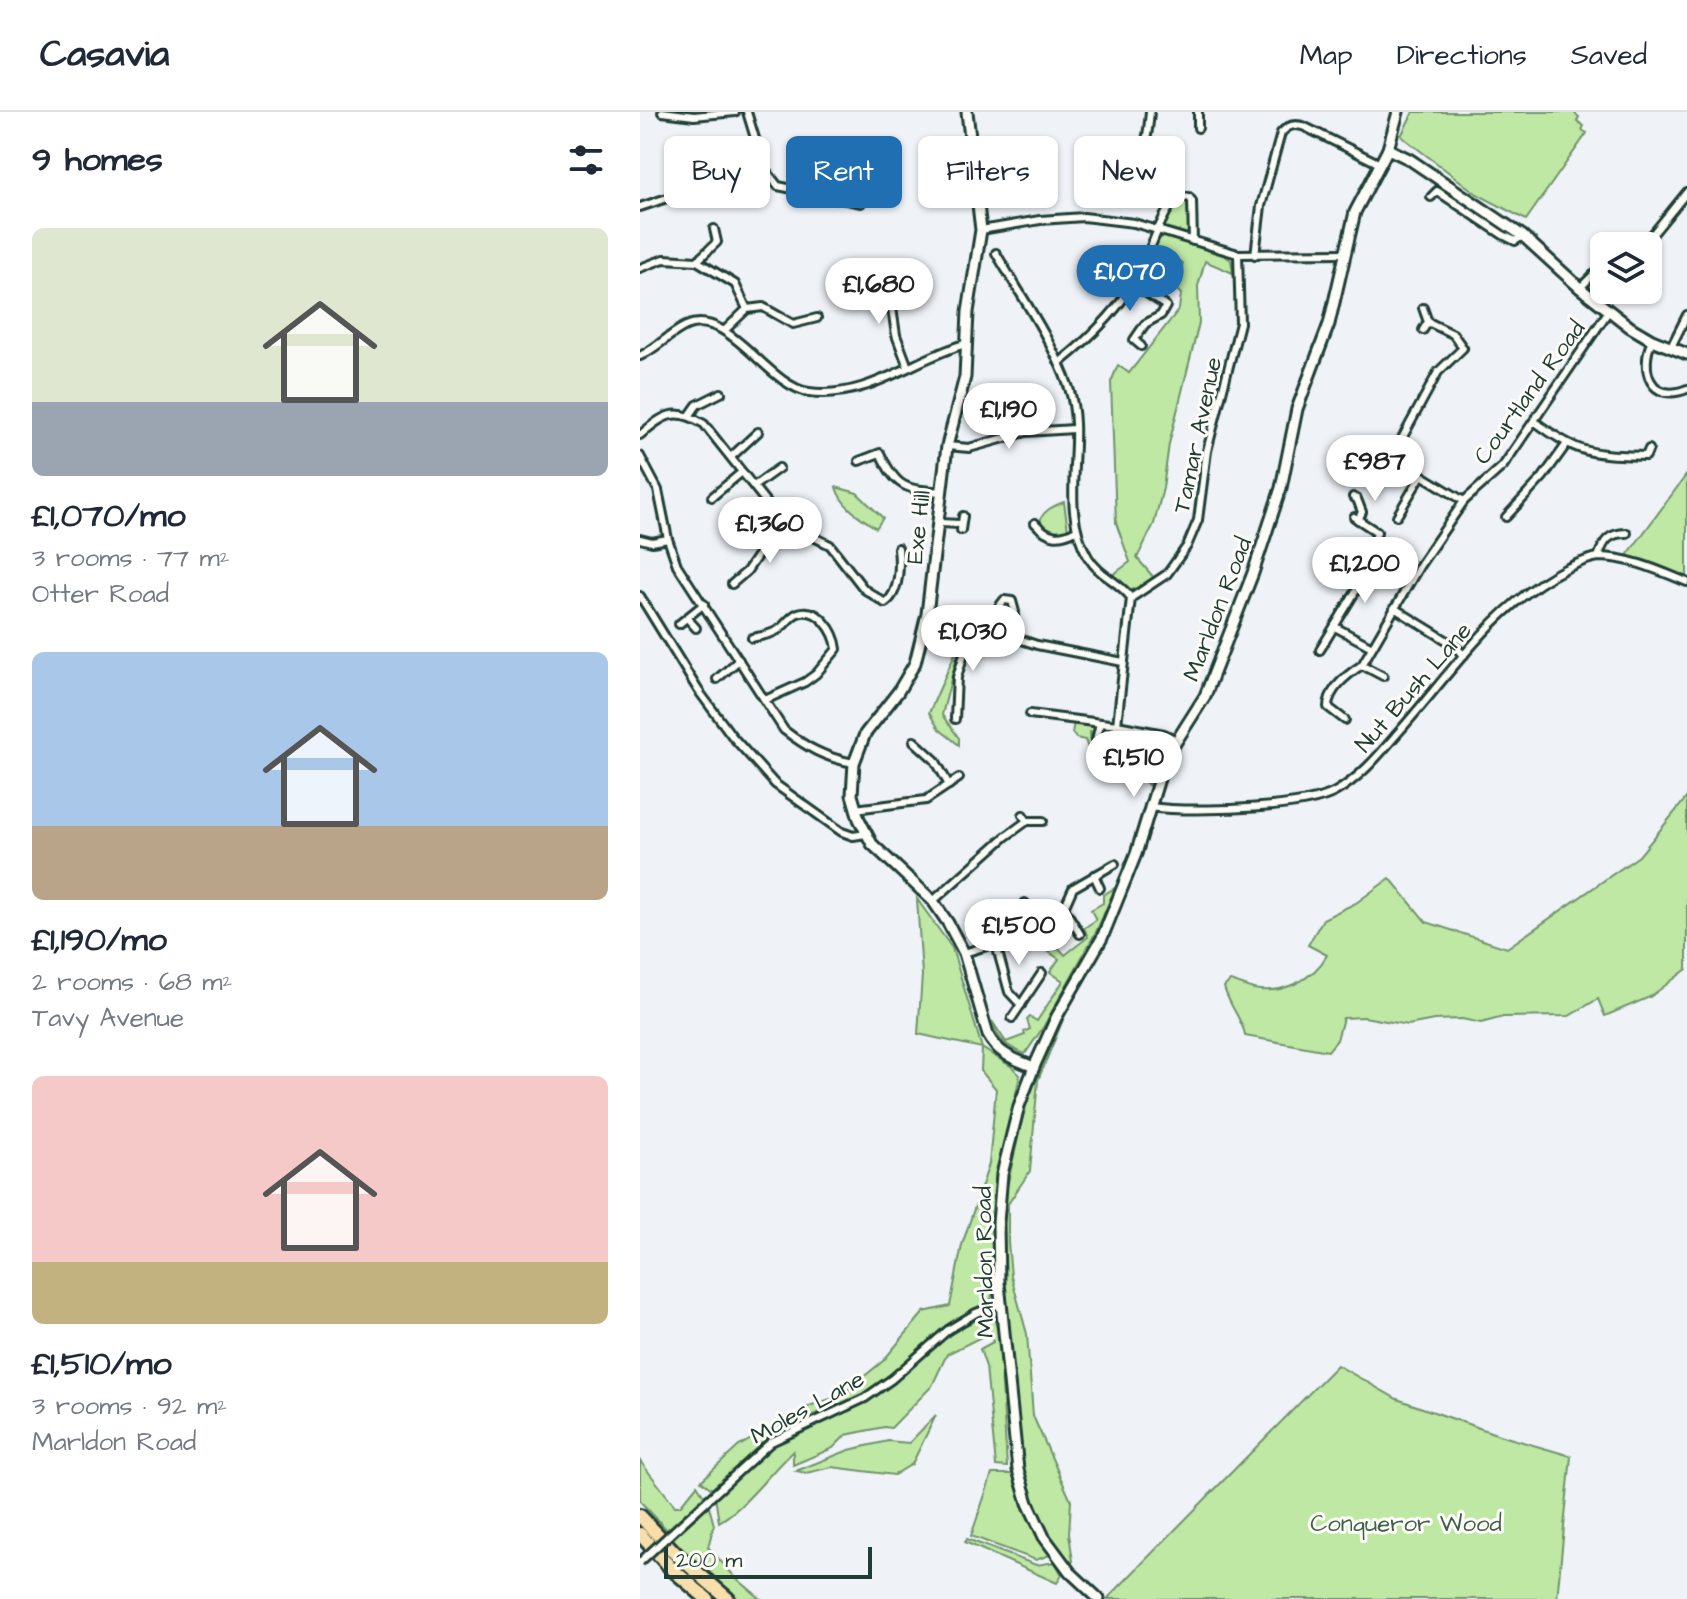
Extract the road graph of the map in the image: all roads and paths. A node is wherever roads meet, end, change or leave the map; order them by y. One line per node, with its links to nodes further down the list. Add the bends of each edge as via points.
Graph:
1 (662, 112): 2 (street)
2 (735, 112)
3 (747, 112): 13 (street, via 764,168 778,186)
4 (967, 112): 21 (street, Exe Hill)
5 (1150, 112): 9 (street)
6 (1198, 112): 8 (street)
7 (1398, 112): 10 (street, Marldon Road)
8 (1198, 128)
9 (1146, 136)
10 (1388, 149): 11 (street, Marldon Road); 23 (street)
11 (1378, 163): 26 (street, Marldon Road, via 1355,212); 28 (street, via 1305,127 1286,127 1261,206)
12 (1429, 187): 14 (street)
13 (786, 188)
14 (1437, 191): 16 (street); 23 (street, via 1503,235 1515,241)
15 (1687, 192): 22 (street)
16 (1431, 197)
17 (664, 199): 18 (street)
18 (640, 207)
19 (714, 229): 29 (street, via 717,242)
20 (1158, 229): 21 (street, via 1084,217); 24 (street); 24 (street, via 1177,197 1189,197); 33 (street)
21 (981, 230): 45 (street, Exe Hill)
22 (1654, 232)
23 (1523, 236): 34 (street)
24 (1193, 241): 27 (street)
25 (996, 253): 51 (street)
26 (1344, 253): 28 (street); 116 (street, Marldon Road, via 1329,324 1297,409 1272,521 1205,696)
27 (1238, 254): 28 (street); 89 (street, Tamar Avenue, via 1240,323 1207,451 1198,520 1167,574)
28 (1255, 255)
29 (697, 261): 30 (street, via 664,259); 36 (street, via 735,284)
30 (640, 268)
31 (887, 274): 52 (street, via 896,335)
32 (1590, 278): 34 (street)
33 (1133, 284): 46 (street, via 1166,306 1134,340); 51 (street, via 1091,336)
34 (1580, 288): 37 (street)
35 (1423, 308): 40 (street)
36 (747, 309): 39 (street, via 763,307 793,324); 42 (street)
37 (1608, 312): 43 (street); 56 (street, Courtland Road)
38 (1687, 315): 47 (street)
39 (817, 318)
40 (1428, 322): 41 (street); 48 (street, via 1453,334)
41 (1423, 330)
42 (724, 331): 50 (street, via 704,323 686,326); 52 (street, via 783,381 807,392 859,389)
43 (1652, 340): 47 (street); 53 (street, via 1645,368 1651,381 1671,394)
44 (1472, 343): 48 (street)
45 (965, 344): 52 (street); 61 (street, Exe Hill, via 965,377)
46 (1141, 346)
47 (1671, 347): 49 (street)
48 (1463, 348): 68 (street, via 1438,372 1392,457)
49 (1687, 354)
50 (640, 356)
51 (1059, 363): 57 (street, via 1070,389)
52 (908, 367)
53 (1687, 389)
54 (721, 393): 55 (street, via 697,405)
55 (690, 415): 59 (street, via 664,416); 62 (street)
56 (1534, 421): 60 (street); 73 (street, Courtland Road, via 1503,466)
57 (1074, 429): 61 (street, via 1026,432 969,448); 80 (street)
58 (758, 432): 62 (street)
59 (640, 435)
60 (1566, 445): 65 (street, via 1595,454 1648,452); 76 (street)
61 (947, 446): 70 (street, Exe Hill)
62 (731, 457): 67 (street)
63 (641, 460): 83 (street, via 658,490)
64 (859, 461): 70 (street, via 880,453 902,486)
65 (1648, 464)
66 (779, 468): 69 (street)
67 (742, 472): 69 (street); 71 (street)
68 (1421, 476): 73 (street); 75 (street)
69 (754, 486): 77 (street)
70 (942, 492): 78 (street, Exe Hill)
71 (712, 497)
72 (1353, 497): 94 (street, via 1362,512 1356,518 1377,532 1363,579)
73 (1464, 501): 91 (street, Courtland Road)
74 (963, 516): 78 (street, via 961,527)
75 (1397, 516)
76 (1506, 517)
77 (781, 521): 84 (street, via 830,545 864,589 885,603 891,599 900,564); 87 (street)
78 (940, 523): 118 (street, Exe Hill, via 915,663 865,734)
79 (1035, 523): 80 (street, via 1057,536)
80 (1076, 530): 89 (street, via 1097,571)
81 (1627, 533): 85 (street, via 1605,540)
82 (640, 539): 83 (street)
83 (668, 539): 90 (street, via 677,565)
84 (898, 548)
85 (1598, 557): 86 (street); 101 (street, Nut Bush Lane, via 1545,579)
86 (1687, 582)
87 (732, 584)
88 (640, 596): 124 (street, via 705,700 775,784 842,832)
89 (1131, 598): 103 (street)
90 (704, 604): 92 (street); 102 (street)
91 (1394, 608): 99 (street, Courtland Road); 101 (street)
92 (687, 618): 93 (street); 95 (street)
93 (679, 624)
94 (1335, 627): 99 (street); 100 (street)
95 (696, 628)
96 (990, 630): 97 (street); 97 (street, via 998,605 1012,601 1015,612); 111 (street, via 973,624 957,677)
97 (1008, 636): 103 (street)
98 (752, 638): 107 (street, via 805,613 826,622 836,642 837,649 816,674)
99 (1372, 647): 104 (street, Courtland Road)
100 (1320, 650)
101 (1464, 655): 121 (street, Nut Bush Lane, via 1372,763 1333,793 1311,800 1191,812)
102 (739, 660): 106 (street); 107 (street)
103 (1123, 662): 114 (street)
104 (1362, 665): 105 (street); 109 (street, Courtland Road)
105 (1383, 676)
106 (717, 679)
107 (765, 700): 118 (street, via 784,730 806,748)
108 (1319, 702): 109 (street)
109 (1328, 703): 112 (street)
110 (1030, 714): 113 (street)
111 (953, 715)
112 (1345, 720)
113 (1100, 723): 114 (street); 115 (street, via 1096,740 1115,753 1126,747)
114 (1117, 725): 115 (street)
115 (1132, 728): 116 (street)
116 (1177, 740): 121 (street, Marldon Road)
117 (914, 741): 120 (street, via 935,760)
118 (854, 763): 122 (street, Exe Hill)
119 (959, 778): 120 (street)
120 (949, 785): 122 (street, via 926,800)
121 (1149, 807): 138 (street, Marldon Road, via 1102,938)
122 (855, 809): 124 (street, Exe Hill)
123 (1043, 821): 128 (street, via 1025,818)
124 (866, 834): 128 (street, Exe Hill)
125 (1115, 864): 126 (street)
126 (1094, 875): 127 (street); 130 (street, via 1073,888)
127 (1100, 888)
128 (933, 901): 134 (street, Exe Hill)
129 (1025, 903): 131 (street)
130 (1064, 908): 131 (street); 132 (street)
131 (1036, 927): 133 (street)
132 (1080, 934)
133 (995, 941): 134 (street); 136 (street, via 1009,992)
134 (964, 953): 138 (street, Exe Hill, via 994,1045)
135 (1029, 974): 136 (street, via 1040,976)
136 (1021, 1005): 137 (street)
137 (1012, 1018)
138 (1034, 1067): 139 (street, Marldon Road, via 1002,1174)
139 (1002, 1303): 142 (street, Moles Lane, bridge, via 948,1330 865,1398 771,1442); 145 (street, Marldon Road, via 1014,1441 1028,1503 1056,1555)
140 (640, 1516): 144 (highway)
141 (640, 1534): 143 (highway)
142 (640, 1562)
143 (707, 1599)
144 (728, 1599)
145 (1099, 1599)

